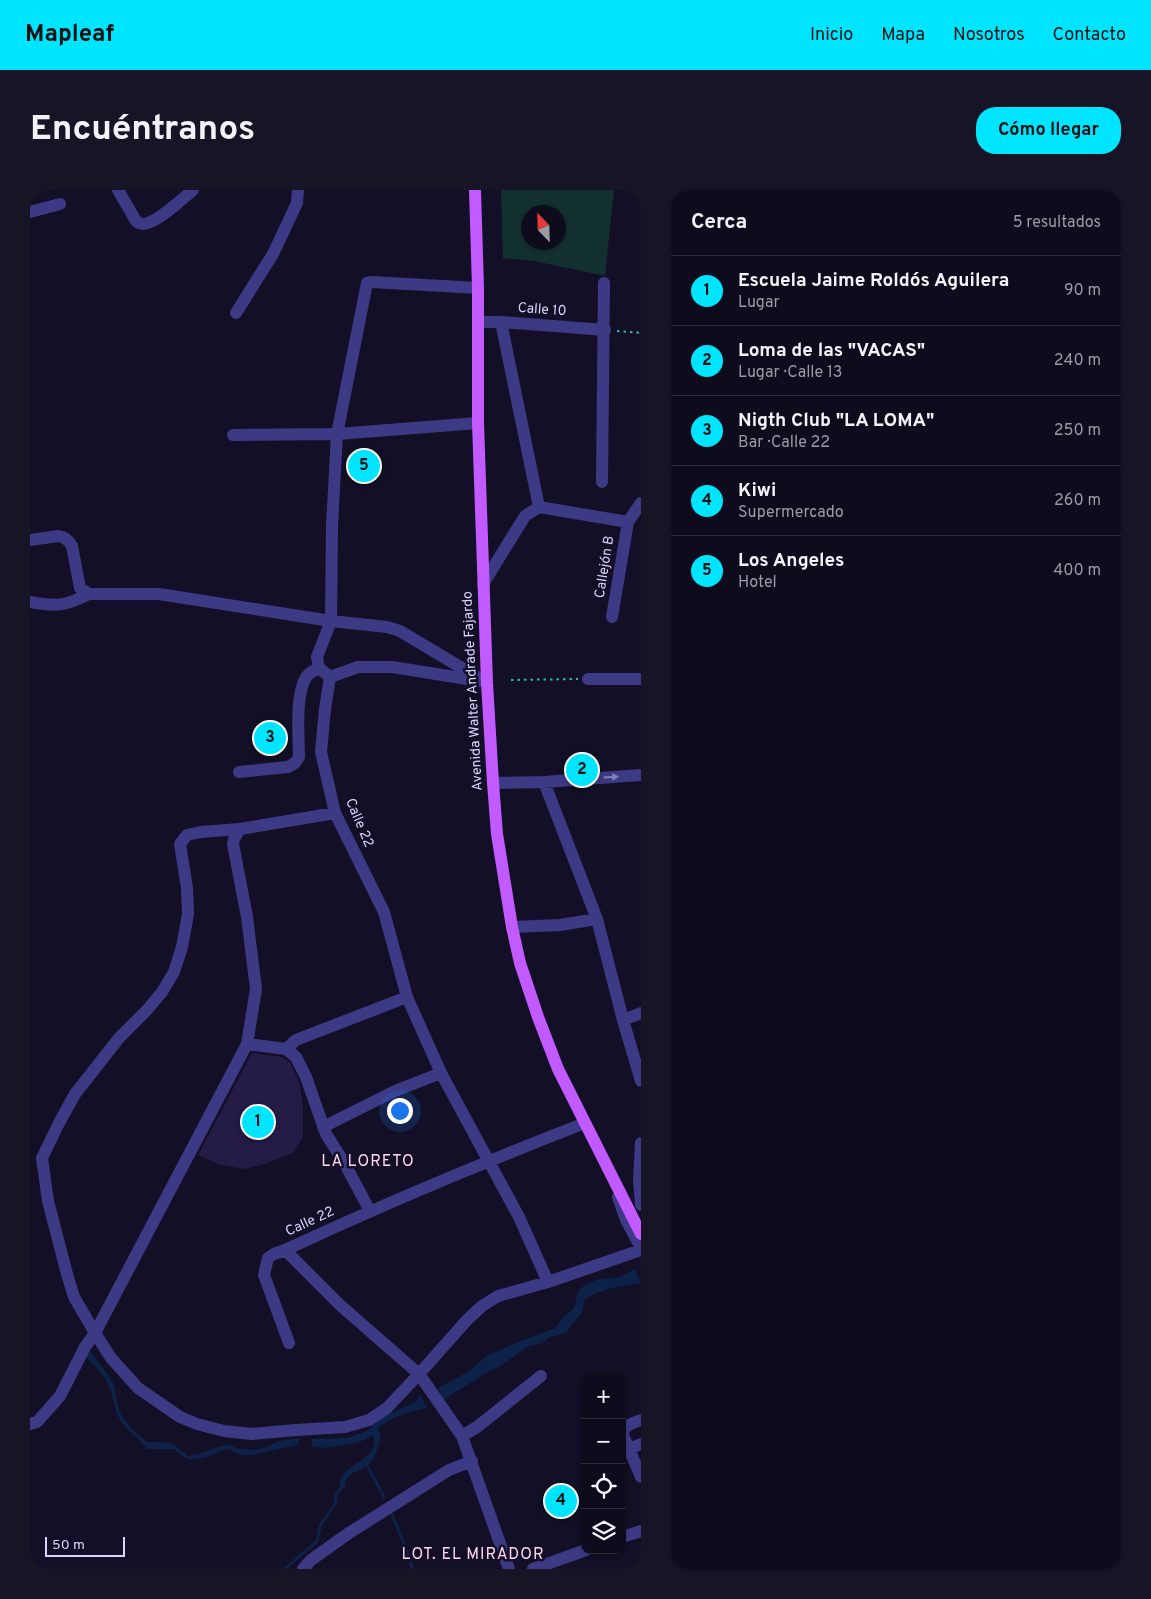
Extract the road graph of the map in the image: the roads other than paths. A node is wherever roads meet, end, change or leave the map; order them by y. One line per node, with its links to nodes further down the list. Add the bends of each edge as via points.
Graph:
1 (118, 190): 2 (street, via 139,224 157,219)
2 (193, 190)
3 (298, 190): 9 (street, via 297,203 273,254)
4 (475, 190): 8 (main road, Avenida Walter Andrade Fajardo)
5 (60, 204): 6 (street)
6 (30, 212)
7 (604, 283): 12 (street)
8 (478, 288): 10 (main road, Avenida Walter Andrade Fajardo); 14 (street, via 367,284)
9 (236, 313)
10 (478, 322): 11 (street, Calle 10); 13 (main road, Avenida Walter Andrade Fajardo)
11 (501, 322): 12 (street, Calle 10); 18 (street)
12 (605, 330): 16 (street)
13 (478, 423): 14 (street); 21 (main road, Avenida Walter Andrade Fajardo)
14 (337, 434): 15 (street); 25 (street)
15 (233, 435)
16 (602, 482)
17 (641, 503): 19 (street)
18 (539, 507): 19 (street); 21 (street, via 525,516)
19 (628, 522): 24 (street, Callejón B)
20 (30, 540): 22 (street, via 63,536 69,540 80,588)
21 (483, 584): 30 (main road, Avenida Walter Andrade Fajardo)
22 (89, 594): 23 (street, via 72,603 52,606); 25 (street, via 159,594)
23 (30, 602)
24 (612, 617)
25 (331, 621): 26 (street, via 317,657); 30 (street, via 400,631)
26 (319, 668): 27 (street); 31 (street, via 308,674 303,685 298,705 299,757 295,763 288,767)
27 (330, 677): 30 (street, via 358,667 392,667); 35 (street, Calle 22, via 321,752)
28 (588, 679): 29 (street)
29 (641, 679)
30 (487, 683): 34 (main road, Avenida Walter Andrade Fajardo)
31 (239, 772)
32 (641, 775): 33 (street, one-way to 32)
33 (544, 782): 34 (street); 37 (street)
34 (493, 783): 38 (main road, Avenida Walter Andrade Fajardo, via 497,834)
35 (335, 814): 36 (street); 39 (street, Calle 22, via 384,912)
36 (240, 829): 42 (street, via 233,844 256,989); 58 (street, via 187,835 180,844 188,914 174,972 162,992 119,1038 76,1094 42,1158 48,1201 66,1274 74,1297)
37 (597, 919): 38 (street, via 560,925); 41 (street)
38 (512, 927): 46 (main road, Avenida Walter Andrade Fajardo, via 538,1017 558,1069)
39 (407, 997): 43 (street, via 296,1040); 44 (street, Calle 22)
40 (641, 1013): 41 (street)
41 (623, 1020): 45 (street)
42 (247, 1044): 43 (street); 58 (street)
43 (286, 1049): 47 (street, via 296,1056 306,1076)
44 (441, 1073): 47 (street, via 395,1091); 49 (street, Calle 22)
45 (641, 1081)
46 (585, 1123): 49 (street, Calle 22); 50 (main road, Avenida Walter Andrade Fajardo)
47 (323, 1127): 52 (street)
48 (641, 1142): 51 (street)
49 (488, 1161): 52 (street, Calle 22); 57 (street, via 519,1216)
50 (608, 1169): 53 (street, Avenida Walter Andrade Fajardo); 54 (main road, Avenida Walter Andrade Fajardo); 55 (street, Avenida Walter Andrade Fajardo, via 626,1220)
51 (641, 1205)
52 (370, 1211): 56 (street, Calle 22)
53 (641, 1213)
54 (641, 1234)
55 (641, 1249): 57 (street)
56 (286, 1250): 59 (street, via 268,1258 264,1274); 60 (street, Calle 22, via 340,1305)
57 (548, 1282): 60 (street, via 498,1296 482,1306)
58 (95, 1334): 60 (street, via 138,1388 180,1417 233,1432 252,1434 345,1427 369,1420 387,1408); 63 (street, via 60,1396 37,1422)
59 (289, 1343)
60 (419, 1374): 64 (street, Calle 22)
61 (542, 1376): 64 (street)
62 (641, 1420): 65 (street, via 623,1430 623,1435)
63 (30, 1424)
64 (462, 1436): 66 (street, Calle 22)
65 (635, 1447): 67 (street)
66 (472, 1461): 71 (street, via 449,1470 349,1533 310,1560); 72 (street, Calle 22)
67 (641, 1477)
68 (641, 1531): 69 (street)
69 (626, 1536)
70 (581, 1552): 73 (street)
71 (303, 1569)
72 (509, 1569)
73 (533, 1569)

